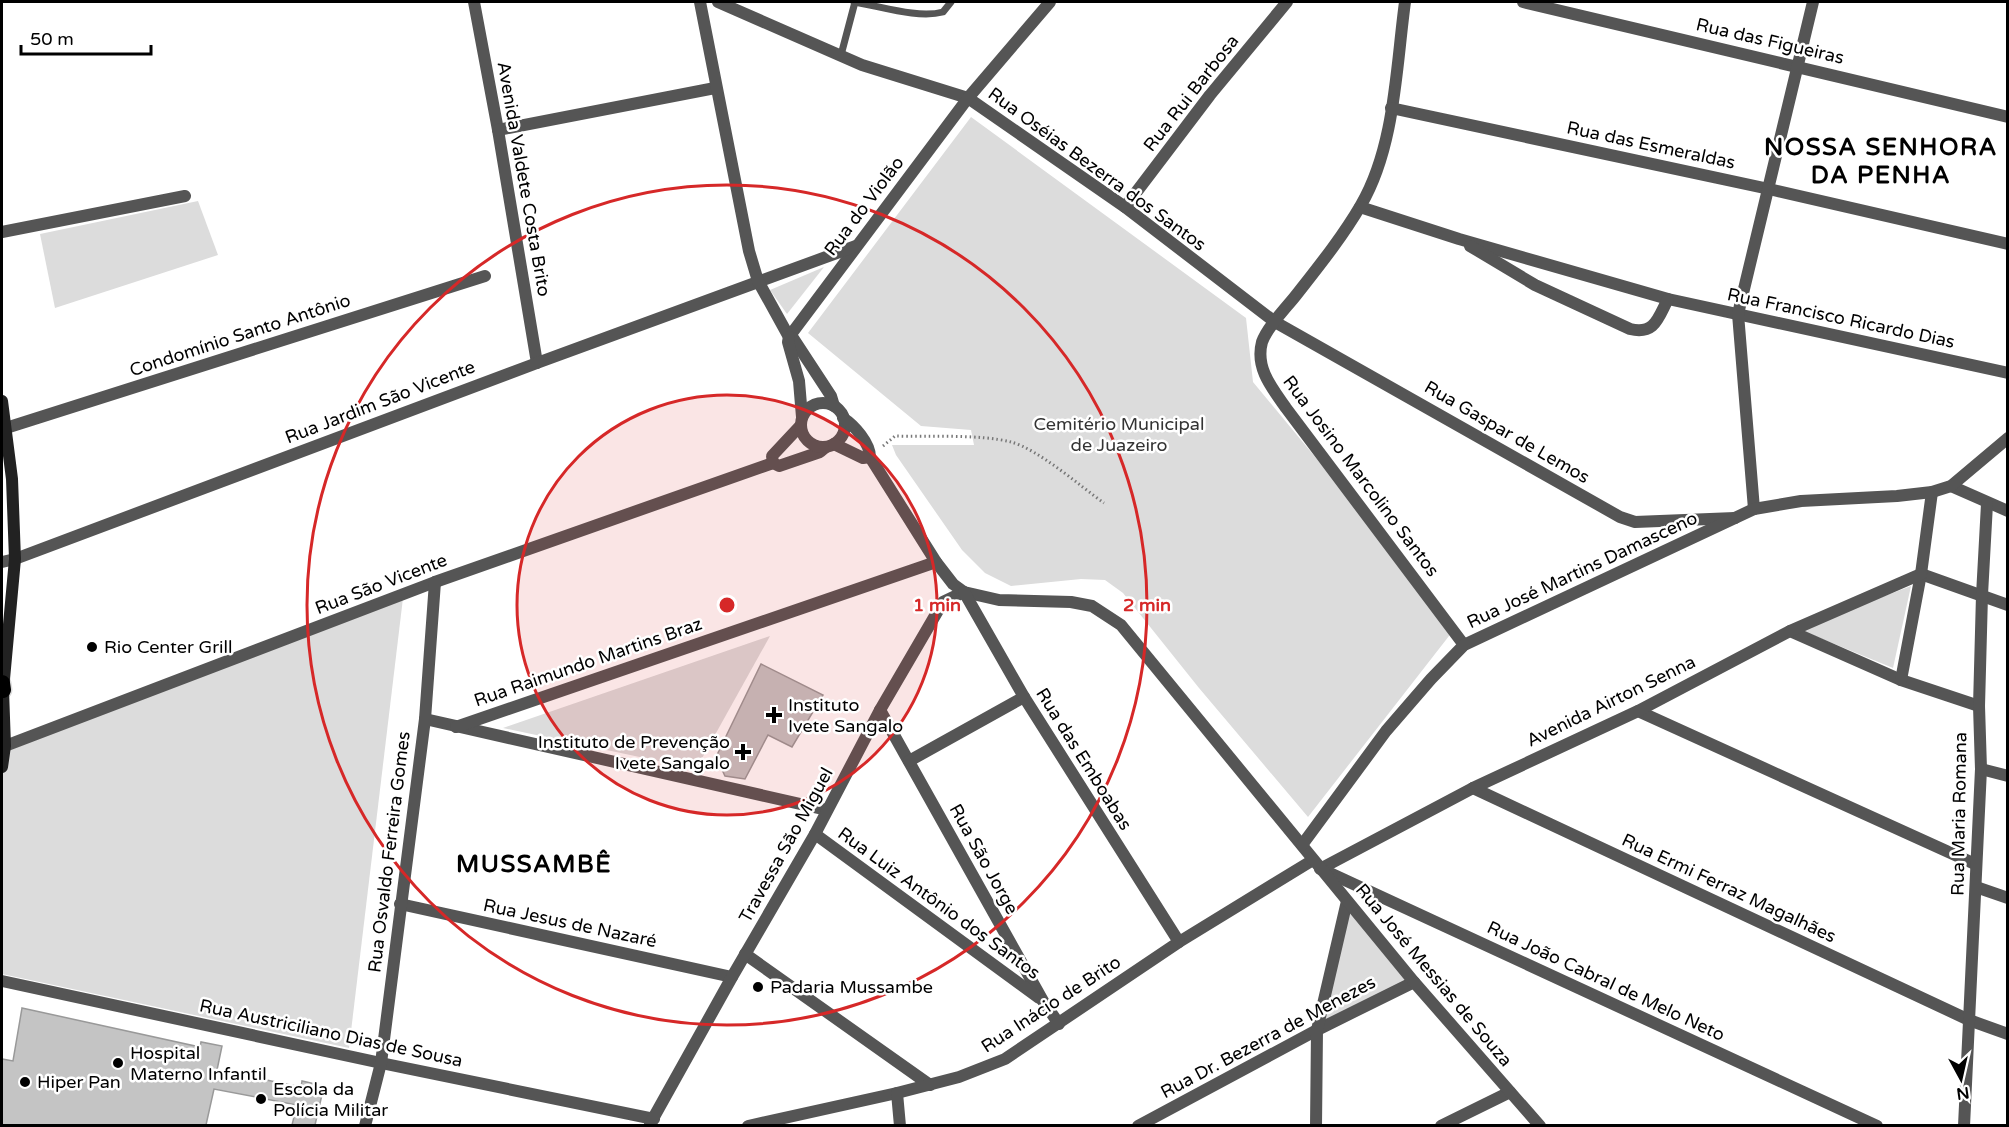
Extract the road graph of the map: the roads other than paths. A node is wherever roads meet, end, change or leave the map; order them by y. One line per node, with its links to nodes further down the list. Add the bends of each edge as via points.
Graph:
1 (474, 2): 17 (street, Avenida Valdete Costa Brito)
2 (700, 2): 13 (street)
3 (718, 2): 11 (street, Rua Oséias Bezerra dos Santos)
4 (854, 2): 5 (lane, via 934,14 943,12); 11 (lane)
5 (951, 2)
6 (1050, 2): 14 (street, Rua do Violão)
7 (1287, 2): 20 (street, Rua Rui Barbosa)
8 (1405, 2): 15 (street, Rua Josino Marcolino Santos)
9 (1523, 2): 12 (street, Rua das Figueiras)
10 (1813, 2): 12 (street)
11 (841, 55): 14 (street, Rua Oséias Bezerra dos Santos)
12 (1799, 67): 16 (street, Rua das Figueiras); 18 (street)
13 (715, 88): 17 (street); 27 (street)
14 (968, 98): 20 (street, Rua Oséias Bezerra dos Santos); 25 (street, Rua do Violão)
15 (1391, 108): 18 (street, Rua das Esmeraldas); 21 (street, Rua Josino Marcolino Santos, via 1376,174)
16 (2007, 117)
17 (498, 130): 32 (street, Avenida Valdete Costa Brito)
18 (1769, 189): 24 (street, Rua das Esmeraldas); 29 (street)
19 (185, 196): 22 (street)
20 (1125, 207): 30 (street, Rua Oséias Bezerra dos Santos)
21 (1360, 207): 23 (street, Rua Francisco Ricardo Dias); 30 (street, Rua Josino Marcolino Santos)
22 (2, 232)
23 (1459, 239): 28 (street, Rua Francisco Ricardo Dias); 28 (street, Rua Francisco Ricardo Dias, via 1535,285 1640,332 1658,319)
24 (2007, 244)
25 (856, 246): 27 (street, Rua Jardim São Vicente); 31 (street, Rua do Violão)
26 (485, 276): 38 (street, Condomínio Santo Antônio)
27 (758, 281): 31 (street); 32 (street, Rua Jardim São Vicente)
28 (1668, 299): 29 (street, Rua Francisco Ricardo Dias)
29 (1738, 314): 33 (street, Rua Francisco Ricardo Dias); 46 (street)
30 (1275, 321): 48 (street, Rua Gaspar de Lemos, via 1620,517 1635,522); 58 (street, Rua Josino Marcolino Santos, via 1263,340 1260,356 1264,376)
31 (789, 337): 35 (street); 37 (street, via 799,381)
32 (537, 363): 49 (street, Rua Jardim São Vicente)
33 (2007, 373)
34 (2, 401): 38 (main road)
35 (834, 406): 36 (street); 37 (street, via 812,406)
36 (843, 418): 40 (street, via 844,433); 41 (street, via 852,423)
37 (801, 421): 40 (street, via 806,439 819,447); 42 (street, via 772,456)
38 (6, 428): 49 (main road)
39 (2007, 438): 43 (street)
40 (830, 445): 41 (street, via 862,458); 42 (street, Rua São Vicente, via 779,466)
41 (870, 457): 51 (street, Rua das Emboabas)
42 (773, 463): 53 (street, Rua São Vicente)
43 (1951, 486): 44 (street, Rua José Martins Damasceno); 45 (street)
44 (1932, 492): 46 (street, Rua José Martins Damasceno, via 1801,501); 52 (street)
45 (1987, 504): 47 (street); 55 (street, Rua Maria Romana)
46 (1754, 509): 48 (street, Rua José Martins Damasceno)
47 (2007, 511)
48 (1735, 518): 58 (street, Rua José Martins Damasceno)
49 (15, 559): 50 (street, Rua Jardim São Vicente); 60 (main road)
50 (2, 562)
51 (936, 562): 54 (street, Rua das Emboabas); 66 (street, Rua Raimundo Martins Braz)
52 (1921, 574): 55 (street); 57 (street, Avenida Airton Senna); 59 (street)
53 (435, 582): 65 (street, Rua Osvaldo Ferreira Gomes); 67 (street, Rua São Vicente)
54 (964, 592): 61 (street, Rua das Emboabas); 63 (street, Travessa São Miguel, via 943,602); 75 (street, Rua José Messias de Souza, via 999,600 1092,606 1121,625)
55 (1982, 595): 56 (street); 62 (street, Rua Maria Romana)
56 (2007, 605)
57 (1790, 631): 59 (street); 64 (street, Avenida Airton Senna)
58 (1464, 645): 75 (street, Rua José Martins Damasceno, via 1386,731)
59 (1901, 680): 62 (street)
60 (2, 686): 67 (main road)
61 (1024, 697): 68 (street); 82 (street, Rua das Emboabas)
62 (1979, 706): 70 (street, Rua Maria Romana)
63 (880, 710): 68 (street, Rua São Jorge); 73 (street, Travessa São Miguel)
64 (1638, 711): 72 (street, Avenida Airton Senna); 77 (street)
65 (425, 719): 66 (street); 81 (street, Rua Osvaldo Ferreira Gomes)
66 (456, 727): 73 (street)
67 (3, 748): 69 (main road)
68 (909, 761): 87 (street, Rua São Jorge)
69 (2, 767)
70 (1981, 769): 71 (street); 77 (street, Rua Maria Romana)
71 (2007, 776)
72 (1473, 788): 76 (street, Avenida Airton Senna); 88 (street, Rua Ermi Ferraz Magalhães)
73 (827, 810): 74 (street, Travessa São Miguel)
74 (815, 834): 83 (street, Travessa São Miguel); 87 (street, Rua Luiz Antônio dos Santos)
75 (1302, 845): 76 (street, Rua José Messias de Souza)
76 (1316, 864): 80 (street, Rua José Messias de Souza); 82 (street, Rua Inácio de Brito); 104 (street, Rua João Cabral de Melo Neto)
77 (1976, 864): 78 (street, Rua Maria Romana)
78 (1976, 887): 79 (street); 88 (street, Rua Maria Romana)
79 (2007, 898)
80 (1347, 901): 86 (street, Rua José Messias de Souza); 90 (street)
81 (400, 904): 84 (street, Rua Jesus de Nazaré); 92 (street, Rua Osvaldo Ferreira Gomes)
82 (1179, 942): 89 (street, Rua Inácio de Brito)
83 (745, 954): 84 (street, Travessa São Miguel); 93 (street)
84 (732, 977): 96 (street, Travessa São Miguel)
85 (2, 981): 92 (street, Rua Austriciliano Dias de Sousa)
86 (1414, 982): 90 (street, Rua Dr. Bezerra de Menezes); 94 (street, Rua José Messias de Souza)
87 (1043, 1001): 89 (street, Rua São Jorge)
88 (1969, 1020): 91 (street, Rua Ermi Ferraz Magalhães); 105 (street, Rua Maria Romana)
89 (1059, 1024): 93 (street, Rua Inácio de Brito, via 1005,1059)
90 (1317, 1030): 100 (street, Rua Dr. Bezerra de Menezes); 101 (street)
91 (2007, 1034)
92 (381, 1063): 96 (street, Rua Austriciliano Dias de Sousa); 97 (street, Rua Osvaldo Ferreira Gomes)
93 (930, 1085): 95 (street, Rua Inácio de Brito)
94 (1510, 1092): 102 (street); 103 (street, Rua José Messias de Souza)
95 (897, 1093): 98 (street, Rua Inácio de Brito); 99 (street)
96 (652, 1122)
97 (365, 1125)
98 (748, 1125)
99 (900, 1125)
100 (1138, 1125)
101 (1316, 1125)
102 (1441, 1125)
103 (1540, 1125)
104 (1877, 1125)
105 (1964, 1125)

